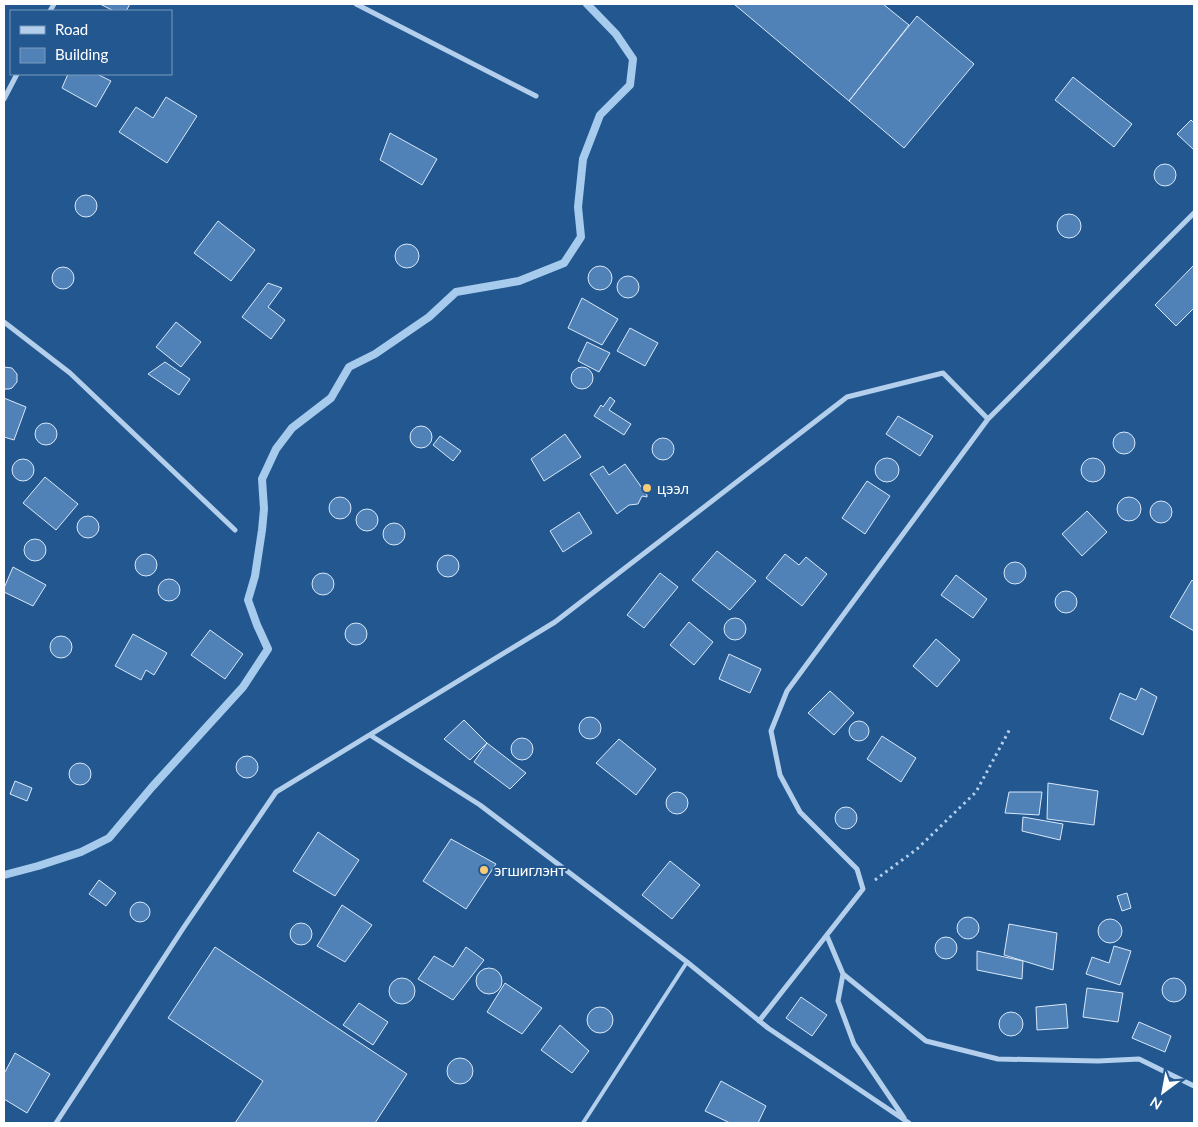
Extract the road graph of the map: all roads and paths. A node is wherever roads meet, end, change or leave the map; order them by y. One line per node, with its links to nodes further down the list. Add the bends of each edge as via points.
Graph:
1 (356, 4): 3 (street)
2 (16, 75): 4 (street)
3 (536, 96)
4 (4, 99)
5 (1194, 213): 7 (street)
6 (4, 322): 8 (street, via 70,373)
7 (988, 419): 10 (street, via 943,373 847,397 556,622); 11 (street, via 787,691 771,731 780,775 800,812 857,870)
8 (235, 530)
9 (1011, 727): 11 (path, via 976,792 917,849)
10 (370, 735): 13 (street, via 480,805); 18 (street, via 276,792)
11 (862, 889): 12 (street)
12 (827, 936): 14 (street); 15 (street)
13 (687, 962): 15 (street); 19 (lane)
14 (843, 974): 16 (street, via 926,1041 998,1059 1139,1059); 17 (street, via 838,1001 854,1044)
15 (759, 1021): 17 (street)
16 (1194, 1086)
17 (907, 1122)
18 (56, 1123)
19 (583, 1123)

